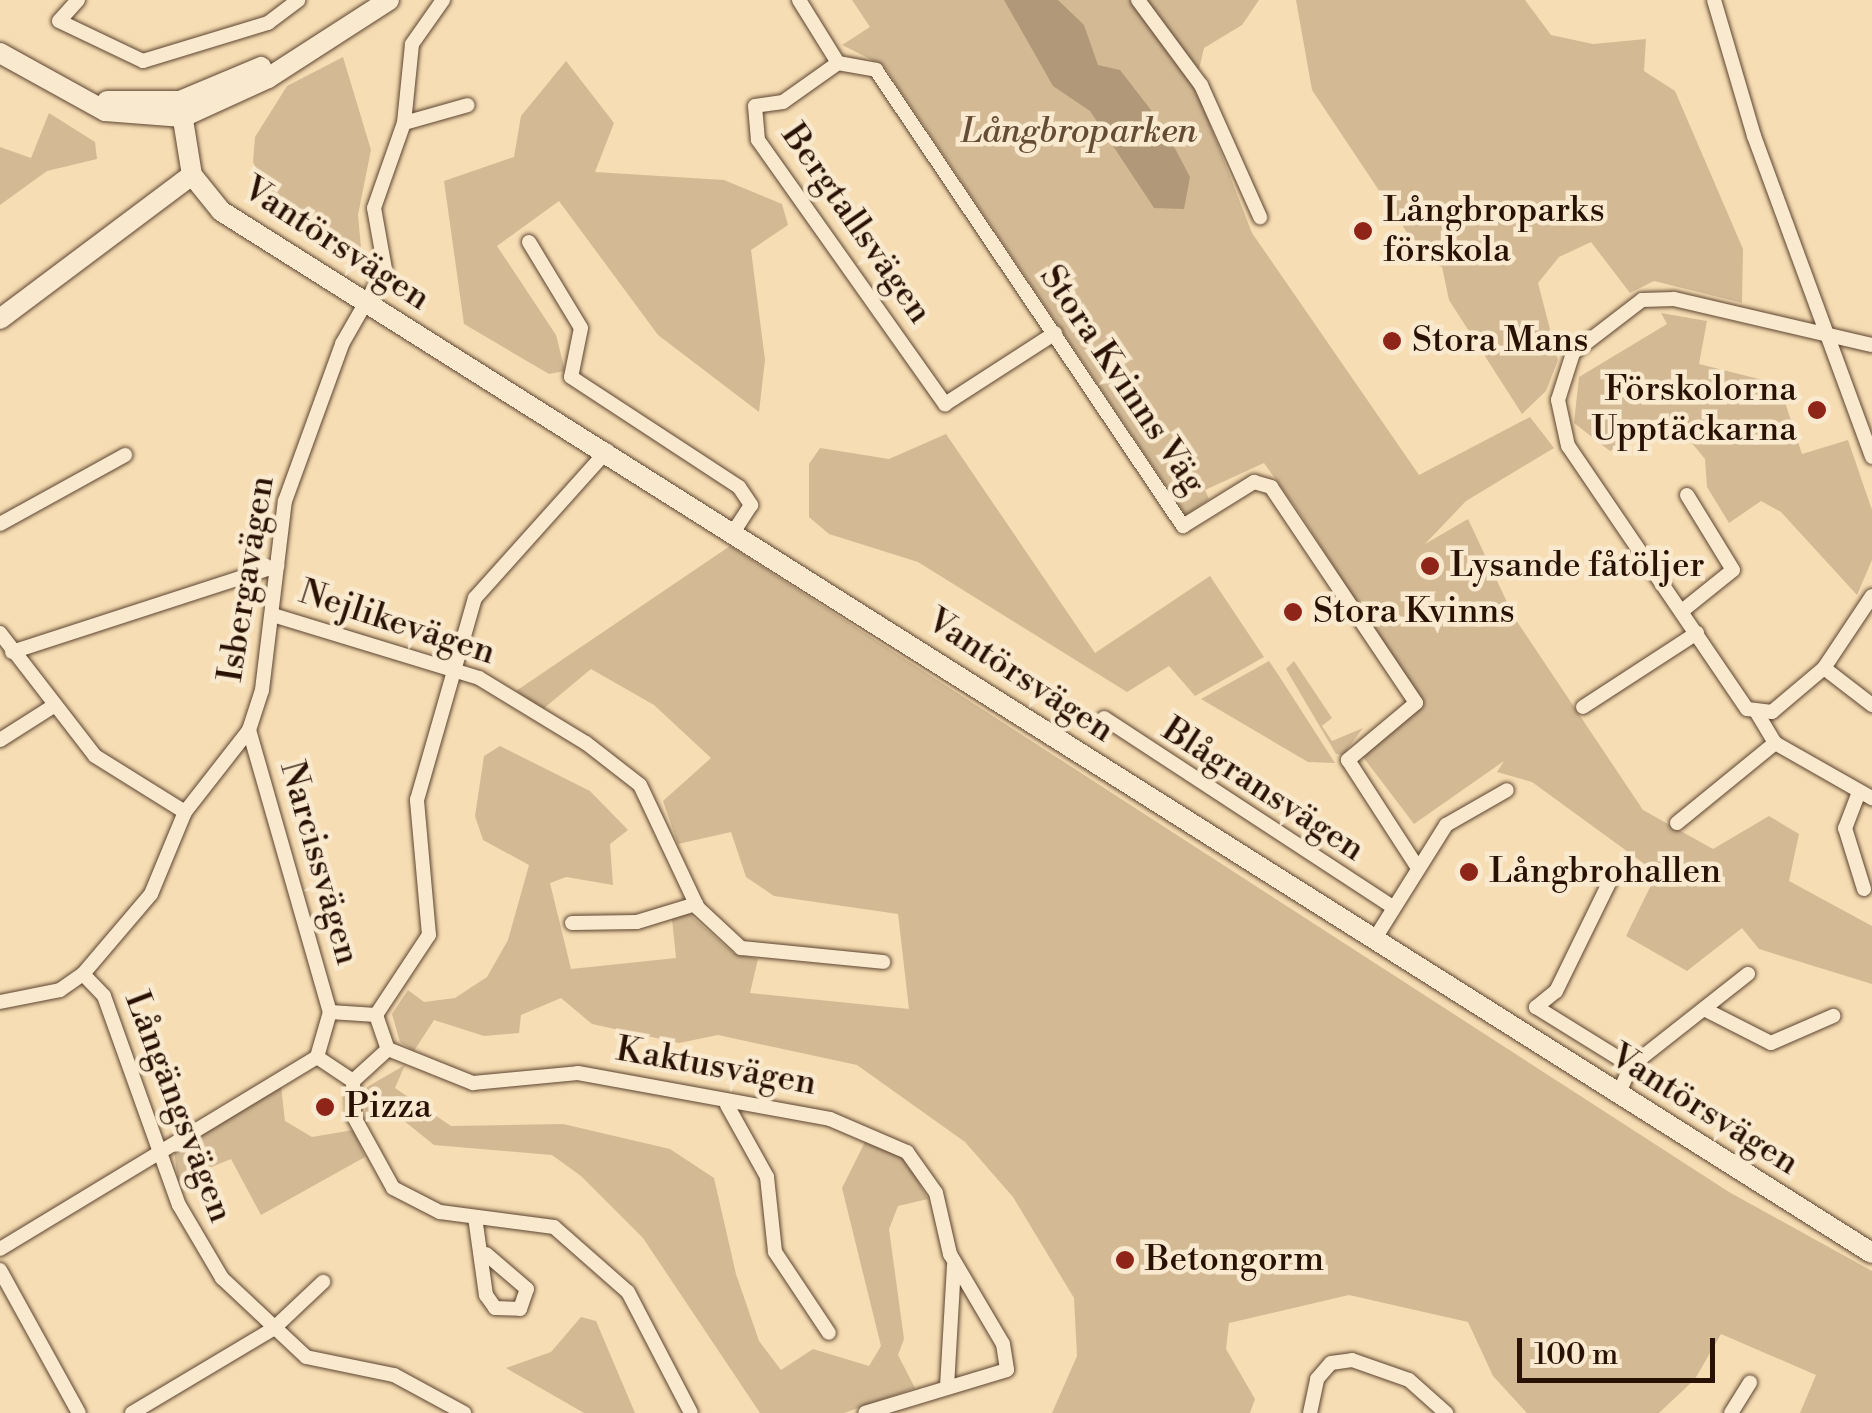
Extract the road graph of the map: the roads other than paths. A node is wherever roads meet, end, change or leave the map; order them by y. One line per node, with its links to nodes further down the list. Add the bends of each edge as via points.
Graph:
1 (78, 0): 2 (street, via 60,21 143,61 268,23)
2 (298, 0)
3 (368, 0): 12 (street)
4 (389, 0): 12 (street, via 221,104)
5 (444, 0): 13 (street, Isbergavägen, via 412,44)
6 (798, 0): 10 (street)
7 (1138, 0): 15 (street, via 1200,85)
8 (1714, 0): 20 (street, via 1754,136)
9 (0, 54): 12 (street, via 76,96)
10 (838, 63): 19 (street, Stora Kvinns Väg, via 876,70); 19 (street, Bergtallsvägen, via 783,102 755,106 755,130 944,404)
11 (468, 105): 13 (street)
12 (182, 109): 14 (street, Vantörsvägen)
13 (404, 123): 17 (street, Isbergavägen, via 374,208 384,269)
14 (192, 175): 17 (street, Vantörsvägen, via 221,211); 18 (street)
15 (1260, 217)
16 (529, 242): 27 (street, via 581,328 570,378 739,487 750,505)
17 (364, 303): 22 (street, Vantörsvägen); 28 (street, Isbergavägen, via 291,481)
18 (0, 319)
19 (1055, 333): 49 (street, Stora Kvinns Väg, via 1184,526 1254,482 1272,487 1416,703 1348,760)
20 (1831, 337): 21 (street); 24 (street); 30 (street, via 1657,298 1573,353 1558,400 1561,432)
21 (1872, 345)
22 (607, 452): 27 (street, Vantörsvägen); 36 (street, via 483,586)
23 (125, 454): 26 (street)
24 (1872, 457)
25 (1687, 495): 30 (street, via 1733,570)
26 (0, 524)
27 (735, 530): 55 (street, Vantörsvägen)
28 (277, 566): 31 (street, Isbergavägen); 34 (street)
29 (1872, 596): 35 (street)
30 (1682, 612): 32 (street)
31 (273, 615): 36 (street, Nejlikevägen); 42 (street, Isbergavägen)
32 (1697, 633): 39 (street); 40 (street)
33 (0, 634): 34 (street)
34 (12, 652): 38 (street)
35 (1824, 668): 37 (street); 40 (street, via 1772,712)
36 (455, 672): 52 (street, Nejlikevägen, via 500,686 640,785); 62 (street, via 418,800 429,935)
37 (1872, 705)
38 (52, 707): 43 (street); 47 (street, via 96,756)
39 (1583, 707)
40 (1757, 713): 44 (street)
41 (1104, 718): 53 (street, Blågransvägen)
42 (248, 730): 47 (street, Isbergavägen); 61 (street, Narcissvägen)
43 (0, 740)
44 (1775, 743): 46 (street); 48 (street)
45 (1507, 790): 49 (street, via 1446,825)
46 (1866, 795): 51 (street, via 1845,828)
47 (185, 812): 57 (street, Isbergavägen, via 151,894)
48 (1677, 823)
49 (1418, 868): 53 (street)
50 (1610, 882): 66 (street, via 1556,992 1536,1007)
51 (1864, 888)
52 (696, 904): 54 (street, via 637,922); 56 (street, Nejlikevägen, via 742,948)
53 (1393, 908): 55 (street)
54 (572, 923)
55 (1374, 940): 68 (street, Vantörsvägen)
56 (883, 962)
57 (83, 974): 59 (street, Isbergavägen, via 60,990); 70 (street, Långängsvägen, via 104,996)
58 (1748, 974): 60 (street)
59 (0, 1002)
60 (1704, 1009): 63 (street, via 1772,1043); 66 (street)
61 (330, 1012): 62 (street); 65 (street)
62 (376, 1016): 64 (street)
63 (1832, 1016)
64 (388, 1048): 67 (street); 69 (street, Kaktusvägen, via 474,1082 578,1073)
65 (317, 1057): 67 (street); 70 (street)
66 (1631, 1066): 68 (street)
67 (353, 1081): 71 (street, via 354,1117 393,1188)
68 (1618, 1095): 73 (street, Vantörsvägen)
69 (727, 1105): 75 (street, Kaktusvägen, via 830,1118 907,1152 936,1193); 79 (street, via 767,1177 776,1252)
70 (160, 1152): 72 (street); 78 (street, Långängsvägen, via 198,1244)
71 (475, 1217): 74 (street); 85 (street, via 554,1228 611,1276 674,1366)
72 (0, 1249)
73 (1872, 1253)
74 (486, 1254)
75 (954, 1264): 81 (street, Kaktusvägen); 81 (street, Kaktusvägen, via 1008,1361 1000,1374)
76 (0, 1270): 82 (street)
77 (323, 1282): 78 (street)
78 (273, 1329): 83 (street); 84 (street, Långängsvägen, via 306,1358 394,1375)
79 (829, 1333)
80 (1750, 1383): 89 (street)
81 (946, 1386): 86 (street)
82 (79, 1413)
83 (132, 1413)
84 (464, 1413)
85 (691, 1413)
86 (865, 1413)
87 (1310, 1413): 88 (street, via 1317,1379 1331,1363 1352,1360 1409,1380)
88 (1446, 1413)
89 (1730, 1413)

